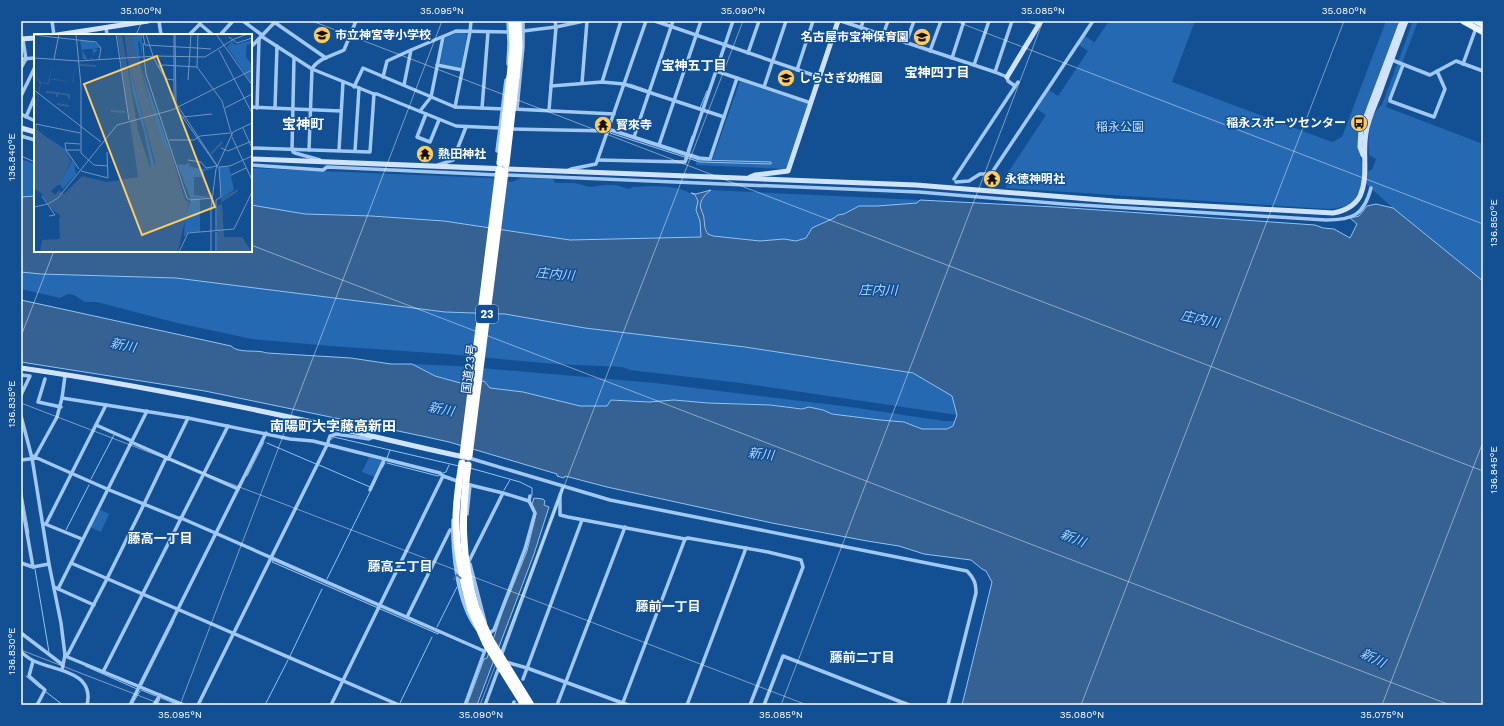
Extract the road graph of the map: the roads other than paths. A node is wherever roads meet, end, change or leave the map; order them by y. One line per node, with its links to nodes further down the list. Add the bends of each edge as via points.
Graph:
1 (52, 21): 53 (street)
2 (105, 21): 43 (street)
3 (148, 21): 43 (street)
4 (159, 21): 56 (street)
5 (233, 21): 59 (street)
6 (243, 21): 62 (street)
7 (356, 21): 75 (street, via 344,50)
8 (471, 21): 49 (street)
9 (508, 21): 51 (street)
10 (512, 21): 94 (highway, 国道23号 / 23)
11 (518, 21): 94 (highway, 国道23号 / 23, via 519,48)
12 (522, 21): 48 (street)
13 (555, 21): 44 (street)
14 (584, 21): 44 (street)
15 (587, 21): 103 (street)
16 (621, 21): 101 (street)
17 (646, 21): 104 (street)
18 (654, 21): 45 (street)
19 (674, 21): 45 (street)
20 (701, 21): 60 (street)
21 (733, 21): 69 (street)
22 (759, 21): 72 (street)
23 (786, 21): 79 (street)
24 (813, 21): 88 (street)
25 (840, 21): 46 (street); 95 (street)
26 (863, 21): 46 (street)
27 (888, 21): 61 (street)
28 (914, 21): 66 (street)
29 (941, 21): 71 (street)
30 (964, 21): 76 (street)
31 (989, 21): 82 (street)
32 (1012, 21): 91 (street)
33 (1029, 21): 41 (street)
34 (1093, 21): 108 (street, via 991,174 980,174 969,181 955,180)
35 (1402, 21): 156 (street, via 1361,130 1360,147)
36 (1406, 21): 78 (street)
37 (1463, 21): 47 (main road)
38 (1476, 21): 42 (main road)
39 (200, 22): 57 (street); 58 (street)
40 (275, 22): 62 (street); 75 (street)
41 (1040, 23): 96 (street)
42 (1483, 25)
43 (106, 27): 54 (street); 55 (street)
44 (556, 27): 48 (street); 107 (street)
45 (672, 27): 60 (street); 111 (street)
46 (861, 28): 61 (street)
47 (1476, 28): 52 (main road); 80 (street)
48 (523, 31): 125 (street)
49 (470, 32): 50 (street); 63 (street, via 456,31); 87 (street)
50 (488, 32): 51 (street); 122 (street)
51 (509, 32): 124 (street)
52 (1483, 32)
53 (56, 34)
54 (62, 34)
55 (107, 34)
56 (161, 34)
57 (190, 34)
58 (212, 34)
59 (221, 34)
60 (696, 35): 69 (street); 116 (street)
61 (883, 35): 66 (street)
62 (261, 37): 67 (street); 68 (street); 120 (street)
63 (443, 37): 70 (street); 81 (street)
64 (34, 38): 65 (street)
65 (22, 40): 77 (street)
66 (906, 43): 71 (street)
67 (252, 46)
68 (277, 46): 74 (street); 121 (street)
69 (724, 46): 72 (street); 89 (street)
70 (411, 50): 93 (street, via 387,61); 105 (street)
71 (930, 51): 76 (street)
72 (748, 53): 79 (street)
73 (34, 58): 77 (street)
74 (294, 58): 86 (street); 123 (street)
75 (326, 58): 86 (street)
76 (952, 58): 82 (street)
77 (23, 59): 84 (street)
78 (1392, 60): 83 (street); 156 (street, via 1366,133)
79 (772, 62): 88 (street); 109 (street)
80 (1463, 64): 90 (street, via 1456,61); 92 (street)
81 (438, 65): 87 (street); 114 (street)
82 (974, 65): 91 (street)
83 (1403, 65): 90 (street, via 1430,75); 90 (street, via 1390,101 1434,117 1445,89)
84 (21, 68)
85 (34, 69): 97 (street)
86 (312, 69): 100 (street); 126 (street)
87 (462, 70): 119 (street)
88 (797, 70): 95 (street)
89 (716, 71): 98 (street); 130 (street)
90 (1437, 71)
91 (995, 72): 96 (street)
92 (1483, 72)
93 (383, 76): 105 (street); 106 (street, via 363,68)
94 (513, 77): 160 (highway, 国道23号 / 23, bridge)
95 (819, 77): 117 (street)
96 (1007, 77): 108 (street)
97 (30, 78): 99 (street); 113 (street)
98 (737, 78): 109 (street); 135 (street)
99 (34, 80)
100 (343, 82): 106 (street); 128 (street)
101 (602, 82): 103 (street); 104 (street)
102 (1018, 82): 108 (street)
103 (582, 83): 107 (street)
104 (624, 84): 111 (street); 133 (street)
105 (404, 85): 114 (street)
106 (354, 86): 110 (street)
107 (551, 86): 127 (street)
108 (1015, 86)
109 (764, 87): 117 (street)
110 (359, 88): 112 (street); 151 (street)
111 (649, 93): 116 (street); 144 (street)
112 (374, 94): 129 (street); 151 (street, via 370,152)
113 (21, 96)
114 (431, 97): 119 (street); 129 (street)
115 (34, 98): 134 (street)
116 (674, 101): 130 (street); 146 (street)
117 (811, 103): 162 (street, via 788,171)
118 (252, 107): 120 (street)
119 (455, 107): 122 (street)
120 (257, 108): 121 (street)
121 (275, 108): 123 (street)
122 (482, 108): 124 (street)
123 (292, 109): 126 (street); 148 (street)
124 (503, 109): 125 (street); 140 (street)
125 (517, 109): 127 (street)
126 (310, 110): 128 (street); 149 (street)
127 (549, 110): 133 (street)
128 (342, 111): 150 (street)
129 (420, 111): 132 (street)
130 (703, 111): 135 (street); 153 (street)
131 (21, 114): 134 (street)
132 (426, 114): 136 (street); 136 (street, via 418,137 430,142)
133 (614, 114): 141 (street)
134 (26, 117): 137 (street)
135 (724, 118): 153 (street, via 710,159)
136 (439, 120): 139 (street)
137 (34, 121)
138 (21, 127): 142 (street)
139 (466, 127): 140 (street); 159 (street, via 453,160)
140 (500, 128): 141 (street); 152 (street)
141 (608, 130): 144 (street); 155 (street)
142 (34, 132)
143 (21, 136): 145 (street)
144 (634, 137): 146 (street)
145 (34, 140)
146 (659, 145): 153 (street)
147 (252, 148): 148 (street)
148 (292, 149): 149 (street); 157 (street, via 293,152)
149 (308, 150): 150 (street)
150 (339, 150): 151 (street)
151 (355, 151)
152 (497, 151)
153 (687, 156): 155 (street, via 684,163)
154 (252, 159): 157 (street)
155 (598, 160): 161 (street, via 596,164 571,168)
156 (1364, 160): 162 (street, via 1365,178 1360,196 1350,207 1333,213 1114,201 916,185)
157 (325, 162): 159 (street)
158 (252, 165): 163 (street, via 323,170 327,167 919,192 1064,204 1326,220 1344,219 1360,211)
159 (437, 166): 160 (street)
160 (502, 168): 161 (street); 183 (highway, 国道23号 / 23, bridge)
161 (565, 172): 162 (street)
162 (748, 178)
163 (1371, 188)
164 (21, 368): 166 (street)
165 (21, 375): 168 (street, via 30,376)
166 (65, 376): 169 (street); 178 (street, via 244,408)
167 (46, 378): 171 (street, via 38,402)
168 (21, 395)
169 (62, 398): 170 (street); 171 (street)
170 (106, 405): 172 (street); 175 (street)
171 (61, 407): 181 (street)
172 (148, 411): 174 (street); 179 (street)
173 (21, 416): 181 (street)
174 (188, 418): 176 (street); 182 (street)
175 (96, 425): 179 (street); 186 (street)
176 (228, 426): 177 (street); 187 (street)
177 (266, 433): 180 (street); 193 (street)
178 (377, 437): 180 (street, via 336,434 330,436); 183 (street)
179 (132, 442): 182 (street); 192 (street)
180 (327, 445): 185 (street); 210 (street)
181 (32, 458): 184 (street); 186 (street); 203 (street)
182 (167, 458): 187 (street); 200 (street)
183 (466, 459): 191 (street); 225 (highway, 国道23号 / 23, bridge, via 463,500 466,571 474,609)
184 (21, 460)
185 (384, 460): 188 (street); 194 (street)
186 (72, 473): 192 (street); 203 (street)
187 (203, 474): 193 (street); 201 (street)
188 (442, 475): 189 (street); 220 (street)
189 (456, 481): 190 (street); 205 (street)
190 (470, 486): 195 (street); 211 (street, via 466,525)
191 (563, 487): 196 (street); 258 (street, via 610,500 967,571 973,576 976,593)
192 (107, 489): 200 (street); 207 (street)
193 (238, 489): 206 (street)
194 (370, 490)
195 (503, 493): 199 (street); 211 (street)
196 (560, 495): 202 (street, via 560,515); 229 (street)
197 (530, 496): 199 (street)
198 (21, 499): 215 (street)
199 (529, 501): 225 (street, via 535,513 525,549 494,630)
200 (145, 504): 201 (street); 216 (street)
201 (181, 518): 206 (street); 218 (street)
202 (582, 520): 204 (street); 231 (street)
203 (44, 524): 207 (street); 214 (street)
204 (625, 527): 208 (street); 236 (street)
205 (452, 530): 222 (street); 225 (street, one-way to 205, via 474,626 461,593 454,560)
206 (216, 533): 210 (street); 221 (street)
207 (82, 539): 213 (street)
208 (686, 539): 209 (street); 240 (street)
209 (746, 548): 254 (street); 255 (street, via 798,559 803,563)
210 (272, 558): 220 (street); 224 (street)
211 (469, 561): 225 (street, via 484,617)
212 (21, 563): 215 (street)
213 (71, 563): 216 (street); 217 (street)
214 (49, 564): 215 (street); 217 (street)
215 (33, 567)
216 (107, 579): 218 (street); 219 (street)
217 (56, 588): 219 (street); 227 (street)
218 (143, 594): 221 (street); 233 (street)
219 (94, 605): 227 (street, via 68,654)
220 (379, 606): 222 (street); 235 (street)
221 (178, 610): 224 (street); 237 (street)
222 (408, 617): 225 (street, via 460,641)
223 (21, 633): 230 (street)
224 (234, 634): 235 (street); 246 (street)
225 (486, 639): 229 (highway, 国道23号 / 23); 249 (street)
226 (21, 652): 228 (street)
227 (65, 655): 230 (street); 233 (street)
228 (33, 661): 232 (street); 241 (street, via 29,676 45,690)
229 (500, 662): 231 (street); 239 (highway, 国道23号 / 23); 250 (street); 251 (highway, 国道23号 / 23)
230 (63, 665): 232 (street)
231 (527, 668): 234 (street); 236 (street)
232 (62, 670): 242 (street, via 77,676 85,685)
233 (103, 672): 237 (street)
234 (523, 679)
235 (343, 681): 247 (street); 248 (street)
236 (566, 682): 240 (street); 252 (street)
237 (140, 688): 238 (street); 243 (street)
238 (160, 695): 244 (street); 245 (street)
239 (518, 704)
240 (622, 704): 253 (street)
241 (37, 705)
242 (87, 705)
243 (130, 705)
244 (154, 705)
245 (184, 705)
246 (198, 705)
247 (331, 705)
248 (399, 705)
249 (465, 705)
250 (485, 705)
251 (531, 705)
252 (557, 705)
253 (628, 705)
254 (687, 705)
255 (750, 705)
256 (764, 705): 257 (street, via 782,656)
257 (909, 705)
258 (948, 705)

